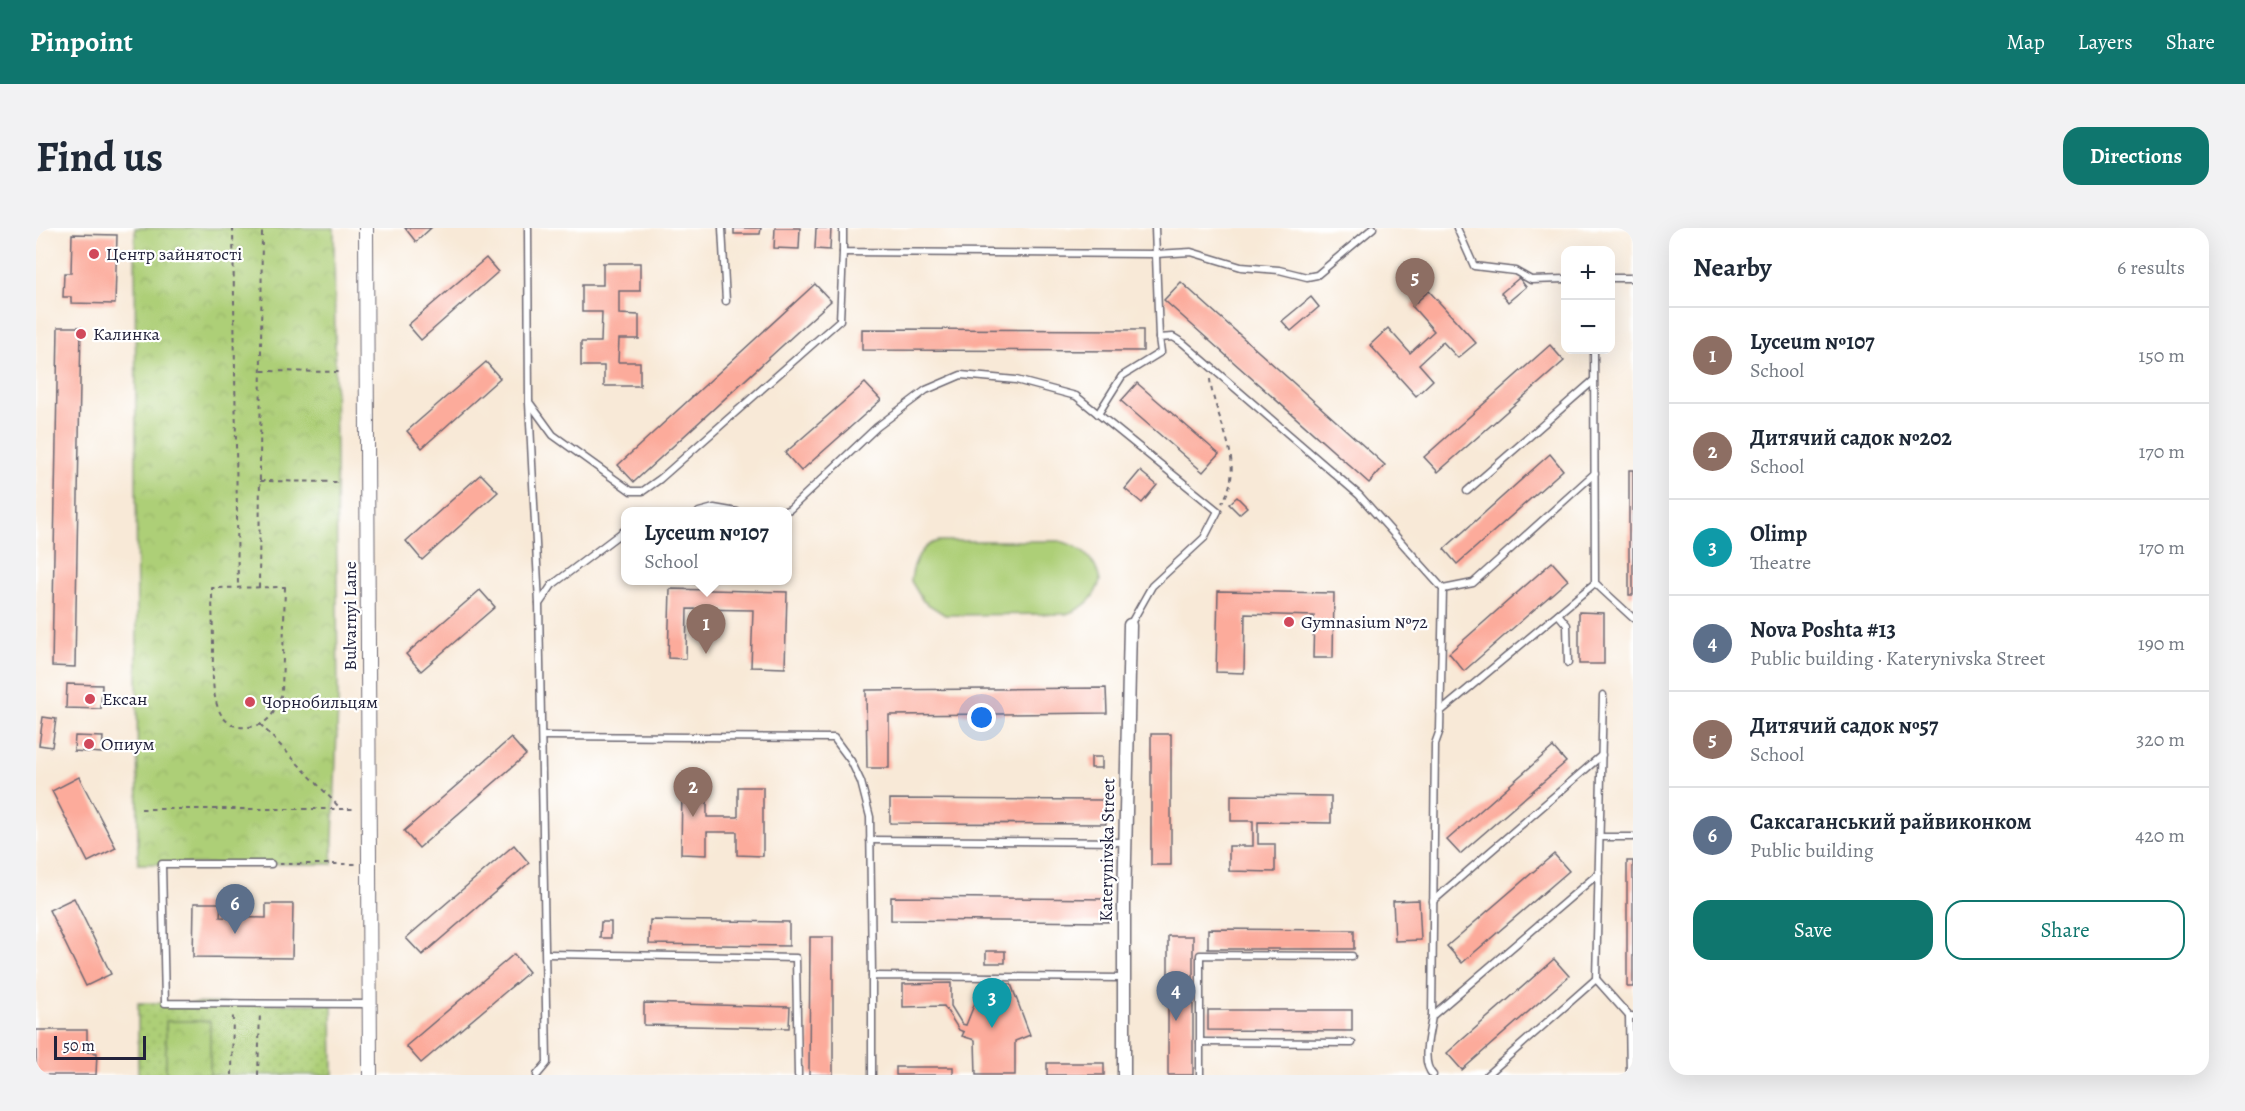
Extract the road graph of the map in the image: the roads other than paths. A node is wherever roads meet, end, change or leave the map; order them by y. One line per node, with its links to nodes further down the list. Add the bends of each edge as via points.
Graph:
1 (366, 228): 46 (street, Bulvarnyi Lane)
2 (528, 228): 17 (lane)
3 (722, 228): 13 (lane)
4 (843, 228): 8 (lane)
5 (1155, 228): 9 (lane)
6 (1372, 228): 9 (lane, via 1317,275 1307,277 1241,267 1191,252)
7 (1457, 228): 12 (lane, via 1474,267 1515,271 1531,280)
8 (843, 252): 9 (lane); 17 (lane, via 840,320 643,491 631,491 553,435)
9 (1156, 254): 14 (lane)
10 (1615, 278): 11 (lane)
11 (1633, 278)
12 (1561, 279)
13 (726, 300)
14 (1159, 338): 18 (lane, via 1161,352 1122,376); 24 (lane, via 1173,337 1184,343 1359,495)
15 (1594, 354): 16 (lane)
16 (1593, 381): 19 (lane); 20 (lane)
17 (529, 402): 25 (lane)
18 (1098, 414): 21 (lane, via 1076,396 1016,380 961,375 926,390 877,426); 28 (lane, via 1218,511 1204,538 1152,586)
19 (1595, 473): 23 (lane); 24 (lane, via 1473,584)
20 (1467, 491)
21 (792, 507)
22 (621, 533): 25 (lane, via 552,585)
23 (1595, 583): 26 (lane); 27 (lane)
24 (1443, 589): 31 (lane)
25 (539, 604): 32 (lane)
26 (1558, 614): 29 (lane, via 1567,625); 31 (lane)
27 (1633, 618)
28 (1130, 625): 37 (street, Katerynivska Street)
29 (1568, 663)
30 (1604, 695): 33 (lane)
31 (1440, 712): 40 (lane, via 1435,744)
32 (542, 736): 36 (lane, via 834,738 861,782 870,818); 41 (lane)
33 (1602, 755): 34 (lane); 40 (lane)
34 (1600, 837): 35 (lane); 39 (lane)
35 (1633, 837)
36 (870, 840): 37 (lane); 43 (lane)
37 (1125, 842): 44 (street, Katerynivska Street)
38 (271, 864): 46 (lane, via 162,864 165,1004)
39 (1599, 873): 45 (lane); 47 (lane)
40 (1433, 901): 47 (lane)
41 (547, 954): 52 (lane, via 548,1063); 53 (lane, via 796,958)
42 (1352, 956): 49 (lane, via 1200,955)
43 (872, 976): 44 (lane); 54 (lane)
44 (1124, 978): 55 (street, Katerynivska Street)
45 (1596, 979): 48 (lane); 58 (lane)
46 (370, 1004): 51 (street, Bulvarnyi Lane)
47 (1432, 1016): 57 (lane, via 1426,1057)
48 (1631, 1016): 59 (lane)
49 (1200, 1042): 50 (lane); 56 (lane)
50 (1352, 1043)
51 (370, 1075)
52 (537, 1075)
53 (798, 1075)
54 (872, 1075)
55 (1124, 1075)
56 (1200, 1075)
57 (1433, 1075)
58 (1487, 1075)
59 (1630, 1075)

